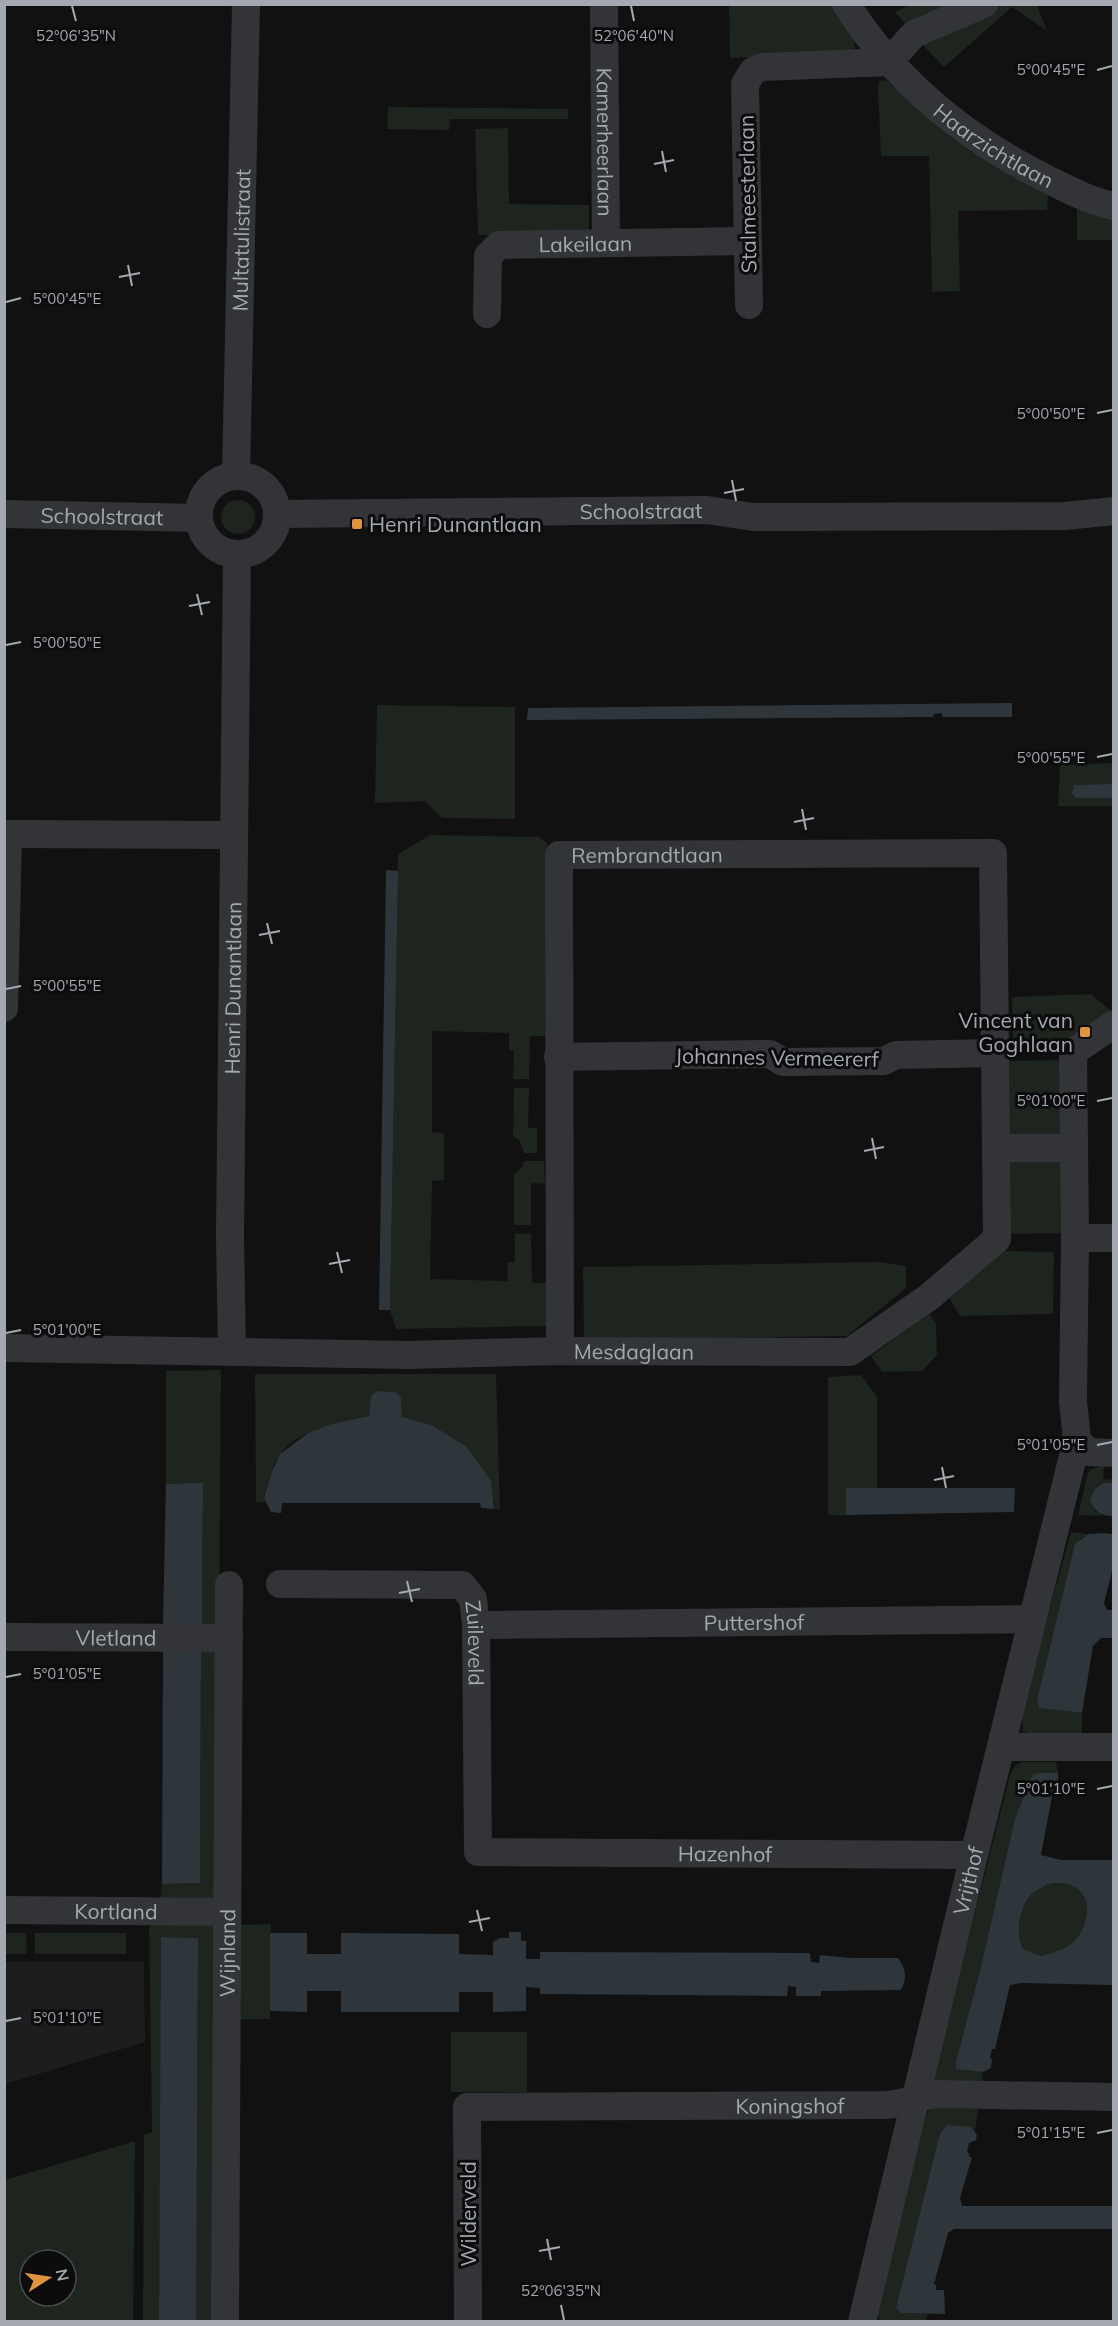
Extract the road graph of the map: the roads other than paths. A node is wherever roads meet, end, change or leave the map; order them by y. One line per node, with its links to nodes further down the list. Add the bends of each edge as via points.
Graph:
1 (246, 4): 11 (street, Multatulistraat)
2 (604, 4): 8 (street, Kamerheerlaan)
3 (846, 4): 5 (street, Haarzichtlaan)
4 (984, 4): 5 (street, via 914,34)
5 (889, 62): 6 (street, Haarzichtlaan, via 936,108 980,142 1065,188); 7 (street, Stalmeesterlaan, via 762,67 753,71 745,84)
6 (1113, 206)
7 (747, 241): 8 (street, Lakeilaan); 9 (street, Stalmeesterlaan)
8 (606, 242): 10 (street, Lakeilaan, via 500,245 488,256)
9 (749, 305)
10 (487, 314)
11 (236, 476): 14 (street, via 259,482 269,491); 15 (street, via 213,485 205,494)
12 (1113, 511): 14 (street, Schoolstraat, via 1065,516 947,517 753,517 707,510)
13 (4, 514): 15 (street, Schoolstraat)
14 (277, 514): 16 (street, via 269,538 260,547)
15 (199, 518): 16 (street, via 212,543)
16 (237, 554): 18 (street, Henri Dunantlaan)
17 (6, 834): 18 (street); 19 (street)
18 (233, 835): 28 (street, Henri Dunantlaan)
19 (4, 1008)
20 (1113, 1024): 23 (street, via 1073,1052)
21 (995, 1053): 22 (street, Johannes Vermeererf, via 783,1062 770,1054); 22 (street, Rembrandtlaan, via 993,853 559,855); 24 (street)
22 (558, 1056): 29 (street, Rembrandtlaan)
23 (1074, 1148): 24 (street); 25 (street)
24 (996, 1149): 29 (street, Mesdaglaan, via 997,1239 929,1297 850,1352)
25 (1075, 1238): 26 (street); 30 (street, via 1073,1401)
26 (1113, 1238)
27 (4, 1348): 28 (street, Mesdaglaan)
28 (232, 1351): 29 (street, Mesdaglaan, via 408,1355)
29 (560, 1352)
30 (1077, 1440): 31 (street, via 1088,1452); 34 (street, Vrijthof)
31 (1113, 1453)
32 (280, 1584): 35 (street, Zuileveld, via 462,1585 473,1599)
33 (230, 1585): 37 (street, Wijnland)
34 (1032, 1619): 35 (street, Puttershof); 38 (street, Vrijthof)
35 (476, 1625): 40 (street, Zuileveld)
36 (4, 1637): 37 (street, Vletland)
37 (229, 1638): 43 (street, Wijnland)
38 (1002, 1747): 39 (street); 41 (street, Vrijthof)
39 (1113, 1747)
40 (478, 1852): 41 (street, Hazenhof)
41 (974, 1855): 44 (street, Vrijthof)
42 (4, 1910): 43 (street, Kortland)
43 (227, 1912): 47 (street, Wijnland)
44 (917, 2097): 45 (street, Koningshof); 46 (street, Koningshof, via 904,2104 886,2105); 49 (street, Vrijthof)
45 (1113, 2097)
46 (467, 2107): 48 (street, Wilderveld)
47 (225, 2322)
48 (468, 2322)
49 (862, 2322)

